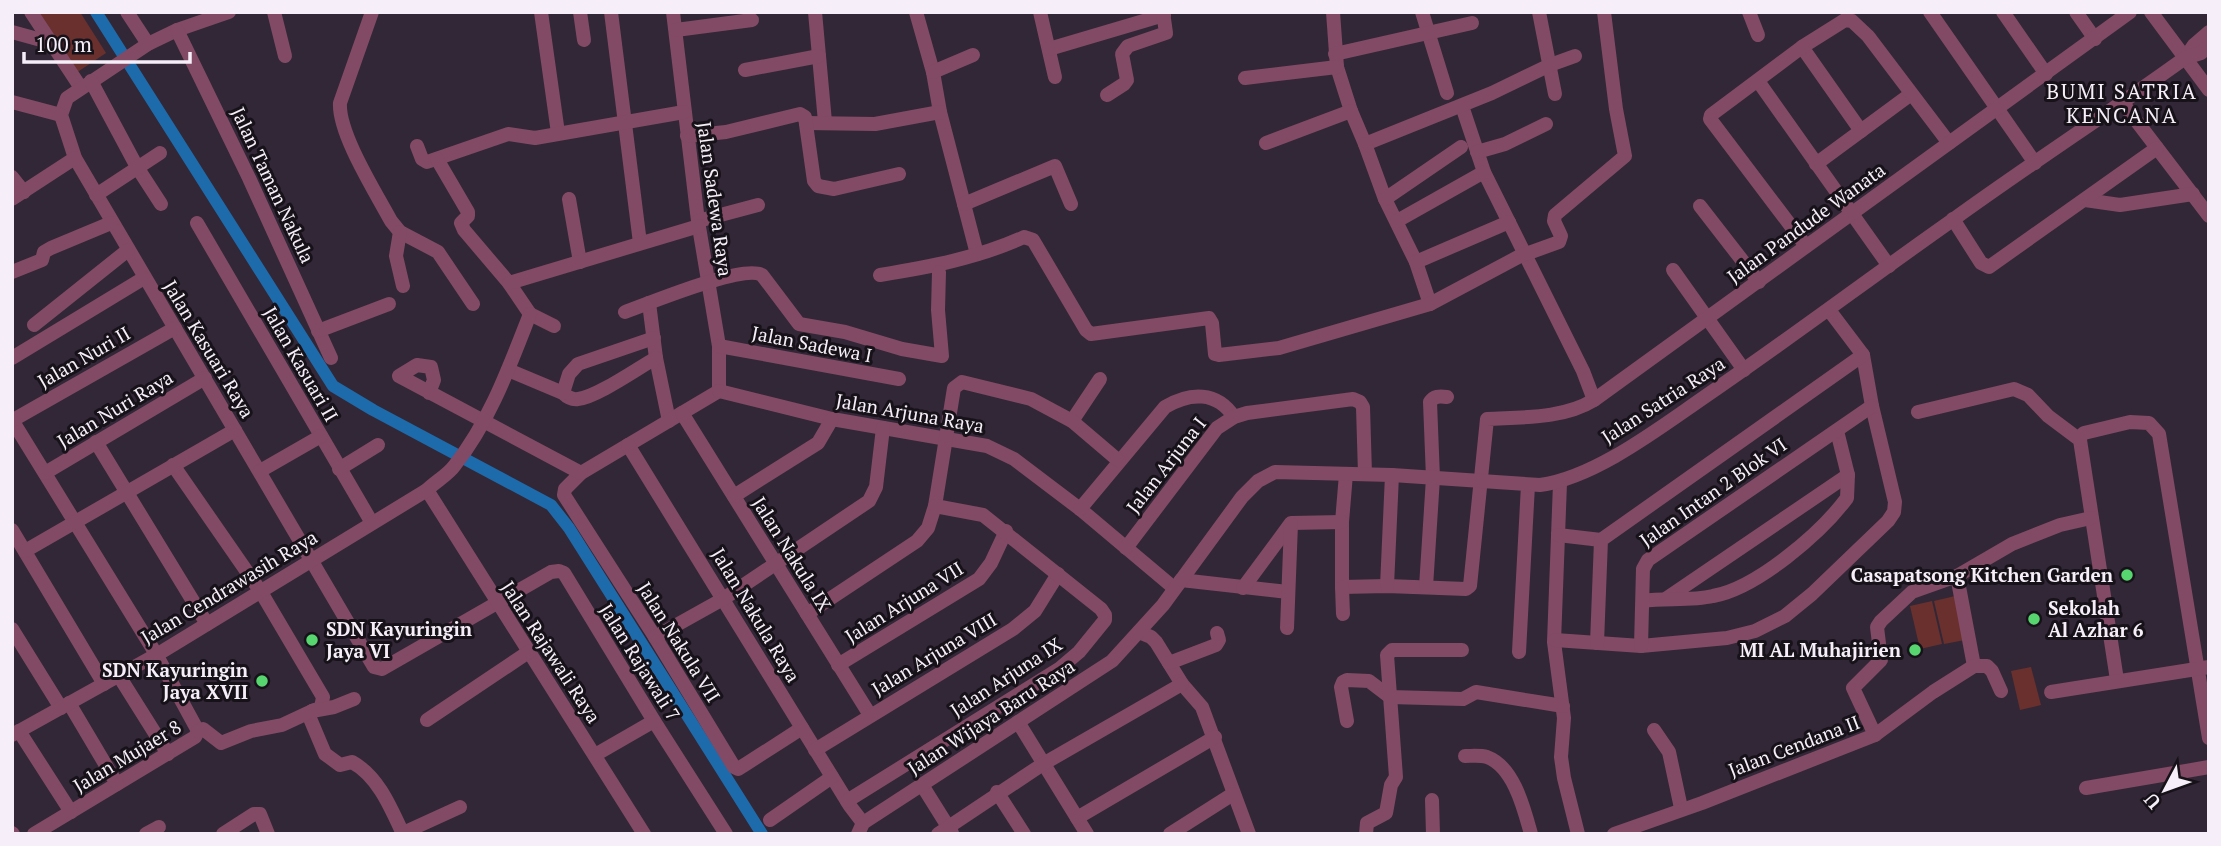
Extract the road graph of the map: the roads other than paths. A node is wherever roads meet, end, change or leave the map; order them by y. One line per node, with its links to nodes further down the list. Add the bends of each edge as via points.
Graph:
1 (31, 12): 34 (street)
2 (127, 12): 36 (street)
3 (229, 12): 26 (street)
4 (274, 12): 42 (street)
5 (372, 12): 108 (street, via 339,107 349,140)
6 (541, 12): 71 (street)
7 (580, 12): 33 (street)
8 (611, 12): 66 (street)
9 (673, 12): 27 (street, Jalan Sadewa Raya)
10 (815, 12): 40 (street)
11 (916, 12): 47 (street)
12 (1040, 12): 38 (street)
13 (1333, 12): 44 (street)
14 (1422, 12): 30 (street)
15 (1539, 12): 45 (street)
16 (1604, 12): 113 (street, via 1625,156 1555,215 1559,242)
17 (1749, 12): 31 (street)
18 (1930, 12): 61 (street)
19 (2003, 12): 48 (street)
20 (2076, 12): 32 (street)
21 (2130, 12): 32 (street, Jalan Pandude Wanata)
22 (2151, 12): 43 (street)
23 (1163, 14): 38 (street); 57 (street, via 1166,33 1128,47 1122,54 1127,80)
24 (752, 20): 27 (street)
25 (1472, 23): 30 (street)
26 (177, 30): 36 (street); 137 (street, Jalan Taman Nakula)
27 (676, 30): 63 (street, Jalan Sadewa Raya)
28 (12, 32): 34 (street)
29 (2209, 32): 43 (street, Jalan Satria Raya)
30 (1427, 33): 44 (street); 54 (street)
31 (1758, 35)
32 (2095, 39): 48 (street, Jalan Pandude Wanata)
33 (584, 40)
34 (52, 43): 52 (street)
35 (2209, 46): 43 (street, Jalan Satria Raya)
36 (144, 47): 52 (street)
37 (1802, 47): 51 (street); 56 (street, via 1849,19 1868,36); 70 (street)
38 (1049, 49): 49 (street)
39 (972, 55): 47 (street)
40 (819, 56): 46 (street); 67 (street)
41 (1575, 56): 45 (street)
42 (285, 57)
43 (2185, 58): 53 (street); 59 (street, Jalan Satria Raya)
44 (1336, 61): 50 (street); 62 (street)
45 (1550, 65): 55 (street); 60 (street)
46 (745, 70)
47 (933, 72): 64 (street)
48 (2046, 74): 61 (street, Jalan Pandude Wanata)
49 (1055, 77)
50 (1245, 78)
51 (1758, 81): 84 (street); 110 (street, via 1710,116)
52 (86, 84): 65 (street, via 67,98); 85 (street)
53 (2209, 90)
54 (1447, 93)
55 (1555, 94)
56 (1911, 94): 70 (street); 74 (street)
57 (1107, 95)
58 (12, 102): 65 (street)
59 (2122, 102): 78 (street); 83 (street, Jalan Satria Raya)
60 (1462, 106): 75 (street); 79 (street)
61 (1998, 108): 74 (street, Jalan Pandude Wanata); 83 (street)
62 (1351, 111): 73 (street); 75 (street)
63 (684, 112): 66 (street); 72 (street, Jalan Sadewa Raya)
64 (940, 112): 67 (street, via 875,124); 96 (street)
65 (61, 115): 81 (street, Jalan Kasuari Raya)
66 (624, 122): 71 (street); 109 (street)
67 (825, 122): 68 (street)
68 (806, 123): 72 (street, via 800,114 726,132); 87 (street, via 818,186 834,189)
69 (1546, 124): 79 (street)
70 (1861, 131): 84 (street)
71 (558, 133): 82 (street, via 535,138 508,134)
72 (687, 136): 107 (street, Jalan Sadewa Raya)
73 (1266, 143)
74 (1949, 143): 100 (street, Jalan Pandude Wanata)
75 (1365, 144): 93 (street)
76 (417, 146): 82 (street, via 424,162)
77 (1461, 147): 93 (street)
78 (2157, 148): 89 (street); 94 (street)
79 (1477, 152): 86 (street)
80 (160, 153): 85 (street)
81 (75, 158): 90 (street); 91 (street, Jalan Kasuari Raya)
82 (437, 159): 124 (street, via 468,214 461,223 464,230)
83 (2035, 163): 102 (street, Jalan Satria Raya)
84 (1816, 164): 100 (street)
85 (137, 167): 91 (street); 95 (street)
86 (1484, 172): 103 (street); 104 (street)
87 (900, 174)
88 (12, 177): 90 (street)
89 (2193, 194): 94 (street, via 2120,205); 101 (street)
90 (18, 195)
91 (96, 195): 105 (street, Jalan Kasuari Raya)
92 (569, 199): 114 (street)
93 (1385, 199): 103 (street)
94 (2085, 200): 102 (street, via 1988,267)
95 (161, 204)
96 (964, 204): 97 (street, via 1055,166); 112 (street)
97 (1071, 204)
98 (758, 205): 107 (street)
99 (1700, 206): 123 (street)
100 (1850, 213): 110 (street, Jalan Pandude Wanata); 116 (street)
101 (2209, 216)
102 (1953, 219): 116 (street, Jalan Satria Raya)
103 (1397, 221): 115 (street)
104 (1509, 222): 113 (street); 115 (street)
105 (111, 223): 111 (street, Jalan Kasuari Raya); 118 (street, via 51,248 42,260)
106 (197, 223): 165 (street, Jalan Kasuari II)
107 (699, 223): 109 (street); 122 (street, Jalan Sadewa Raya)
108 (400, 232): 125 (street, via 396,256); 128 (street, via 438,252)
109 (640, 243): 114 (street)
110 (1806, 246): 123 (street, Jalan Pandude Wanata)
111 (128, 250): 121 (street, Jalan Kasuari Raya); 134 (street)
112 (977, 254): 120 (street); 129 (street, via 1028,237 1091,334 1209,318 1215,354 1219,355 1279,348)
113 (1524, 255): 129 (street); 153 (street)
114 (580, 262): 124 (street)
115 (1416, 262): 129 (street)
116 (1889, 266): 130 (street, Jalan Satria Raya)
117 (1673, 270): 133 (street)
118 (12, 272)
119 (939, 272): 122 (street, via 942,356 799,324 757,272)
120 (880, 275)
121 (144, 278): 136 (street, Jalan Kasuari Raya); 141 (street)
122 (708, 282): 126 (street); 139 (street, Jalan Sadewa Raya)
123 (1759, 282): 133 (street, Jalan Pandude Wanata)
124 (509, 283): 132 (street)
125 (403, 286)
126 (649, 303): 131 (street); 138 (street)
127 (389, 304): 137 (street)
128 (473, 304)
129 (1430, 304)
130 (1829, 310): 140 (street); 145 (street, Jalan Satria Raya)
131 (625, 312)
132 (530, 314): 135 (street); 144 (street, Jalan Cendrawasih Raya)
133 (1707, 318): 145 (street); 153 (street, Jalan Pandude Wanata)
134 (34, 325)
135 (554, 326)
136 (175, 328): 146 (street, Jalan Kasuari Raya); 159 (street, Jalan Nuri II)
137 (318, 331): 142 (street, Jalan Taman Nakula)
138 (653, 338): 143 (street); 151 (street, via 578,364)
139 (719, 346): 147 (street, Jalan Sadewa I); 149 (street, Jalan Sadewa Raya)
140 (1863, 355): 154 (street); 198 (street)
141 (12, 358)
142 (331, 358)
143 (656, 358): 151 (street, via 578,399); 156 (street)
144 (508, 370): 151 (street); 160 (street, Jalan Cendrawasih Raya)
145 (1744, 370): 183 (street, Jalan Satria Raya, via 1652,433)
146 (205, 378): 163 (street, Jalan Kasuari Raya); 168 (street, Jalan Nuri Raya)
147 (899, 379)
148 (1100, 379): 161 (street)
149 (719, 391): 156 (street); 158 (street, Jalan Arjuna Raya)
150 (429, 393): 150 (street, via 434,380 431,366 417,365 399,376); 160 (street)
151 (563, 393)
152 (1447, 397): 181 (street, via 1430,402)
153 (1594, 400): 182 (street, Jalan Pandude Wanata, via 1543,416 1487,419)
154 (1872, 406): 164 (street, Jalan Intan 2 Blok VI); 226 (street, via 1895,502 1894,512 1880,530 1785,616 1755,631)
155 (1918, 412): 167 (street, via 2014,388)
156 (676, 417): 170 (street); 187 (street, Jalan Nakula IX)
157 (1234, 417): 171 (street, via 1222,401 1212,397 1178,401 1165,407); 178 (street, Jalan Arjuna I, via 1353,399 1363,407); 199 (street, Jalan Arjuna I, via 1217,428)
158 (832, 419): 162 (street, Jalan Arjuna Raya); 187 (street, via 818,443)
159 (12, 420): 175 (street, Jalan Mujaer 8)
160 (483, 421): 176 (street); 185 (street, Jalan Cendrawasih Raya, via 454,467)
161 (1072, 421): 166 (street, via 1031,399 962,382 954,388); 171 (street)
162 (883, 428): 166 (street, Jalan Arjuna Raya); 202 (street, via 876,487 869,501)
163 (234, 430): 172 (street); 174 (street, Jalan Kasuari Raya)
164 (1837, 431): 180 (street); 214 (street, Jalan Intan 2 Blok VI, via 1648,560 1643,569)
165 (321, 436): 173 (street, Jalan Kasuari II); 174 (street)
166 (946, 440): 188 (street); 189 (street, Jalan Arjuna Raya, via 1002,452)
167 (2080, 440): 190 (street); 234 (street, via 2084,433 2130,422 2149,423 2159,434)
168 (96, 442): 175 (street, Jalan Nuri Raya); 186 (street)
169 (378, 445): 173 (street)
170 (628, 445): 176 (street); 213 (street, Jalan Nakula Raya)
171 (1119, 461): 189 (street)
172 (173, 465): 186 (street); 210 (street)
173 (339, 469): 193 (street, Jalan Kasuari II)
174 (260, 471): 201 (street, Jalan Kasuari Raya)
175 (46, 473): 192 (street, Jalan Mujaer 8)
176 (581, 473): 223 (street, Jalan Nakula VII, via 564,495)
177 (1346, 474): 178 (street, Jalan Satria Raya); 191 (street); 205 (street, Jalan Satria Raya, via 1266,475 1242,497)
178 (1365, 474): 179 (street, Jalan Satria Raya)
179 (1392, 475): 181 (street, Jalan Satria Raya); 206 (street)
180 (1848, 475): 212 (street); 212 (street, via 1843,504 1772,569 1740,589 1712,597)
181 (1433, 478): 182 (street, Jalan Satria Raya); 208 (street)
182 (1480, 481): 184 (street, Jalan Satria Raya); 208 (street, via 1470,586 1461,590)
183 (1560, 483): 184 (street, Jalan Satria Raya); 197 (street)
184 (1528, 485): 229 (street)
185 (427, 490): 193 (street, Jalan Cendrawasih Raya); 215 (street, Jalan Rajawali Raya)
186 (127, 492): 192 (street); 218 (street)
187 (734, 496): 202 (street, Jalan Nakula IX)
188 (934, 506): 196 (street, Jalan Arjuna IX, via 983,515); 216 (street, via 928,528 917,541)
189 (1080, 509): 199 (street, Jalan Arjuna Raya)
190 (2091, 518): 204 (street, via 2012,544); 236 (street)
191 (1342, 522): 194 (street); 207 (street)
192 (76, 523): 200 (street); 230 (street, Jalan Mujaer 8)
193 (372, 523): 201 (street, Jalan Cendrawasih Raya)
194 (1291, 523): 209 (street); 211 (street)
195 (12, 530): 200 (street)
196 (1006, 531): 203 (street, Jalan Arjuna IX); 232 (street, Jalan Arjuna VII, via 979,579)
197 (1558, 536): 198 (street); 224 (street)
198 (1601, 540): 225 (street)
199 (1127, 545): 205 (street, Jalan Arjuna Raya)
200 (25, 551): 237 (street)
201 (311, 560): 210 (street, Jalan Cendrawasih Raya); 215 (street, Jalan Kasuari Raya, via 378,670)
202 (776, 564): 213 (street); 216 (street, Jalan Nakula IX)
203 (1058, 574): 246 (street, Jalan Arjuna VIII, via 1035,611 1013,629); 274 (street, Jalan Arjuna IX, via 1105,615 1079,652)
204 (1957, 576): 233 (street); 255 (street, via 1912,592 1877,627 1881,660 1853,688)
205 (1178, 584): 209 (street); 221 (street, Jalan Satria Raya)
206 (1387, 586): 207 (street); 208 (street)
207 (1342, 587): 217 (street)
208 (1426, 587)
209 (1243, 589): 211 (street)
210 (261, 592): 218 (street, Jalan Cendrawasih Raya); 245 (street, via 323,697 321,708)
211 (1288, 592): 219 (street)
212 (1667, 598): 214 (street)
213 (723, 599): 223 (street); 251 (street, Jalan Nakula Raya)
214 (1643, 601): 226 (street, Jalan Intan 2 Blok VI)
215 (496, 603): 228 (street, Jalan Rajawali Raya); 248 (street, Jalan Rajawali 7, via 551,572 564,573)
216 (807, 614): 232 (street, Jalan Nakula IX)
217 (1343, 614)
218 (207, 624): 230 (street, Jalan Cendrawasih Raya)
219 (1287, 628)
220 (12, 629): 243 (street)
221 (1141, 631): 231 (street, via 1156,642); 250 (street, Jalan Wijaya Baru Raya, via 1112,662)
222 (1217, 633): 231 (street, via 1216,645)
223 (656, 637): 251 (street, Jalan Nakula VII, via 734,767 738,769)
224 (1555, 640): 225 (street); 244 (street)
225 (1597, 643): 226 (street)
226 (1641, 646)
227 (1462, 650): 241 (street, via 1392,650 1387,655)
228 (530, 651): 247 (street); 260 (street, Jalan Rajawali Raya)
229 (1519, 652)
230 (156, 654): 235 (street, Jalan Cendrawasih Raya); 253 (street, Jalan Mujaer 8)
231 (1169, 663): 238 (street)
232 (838, 665): 246 (street, Jalan Nakula IX)
233 (1974, 666): 239 (street, via 1987,666); 255 (street, Jalan Cendana II)
234 (2203, 668): 236 (street); 257 (street)
235 (119, 676): 237 (street, Jalan Cendrawasih Raya); 259 (street)
236 (2117, 680): 240 (street)
237 (104, 684): 243 (street, Jalan Cendrawasih Raya)
238 (1182, 684): 256 (street, via 1202,707); 262 (street)
239 (2001, 691)
240 (2051, 692)
241 (1390, 697): 244 (street, via 1463,699 1476,692); 249 (street, via 1369,681 1347,680 1341,687); 288 (street, via 1396,777 1386,813 1367,823)
242 (354, 699): 245 (street)
243 (65, 706): 254 (street, Jalan Cendrawasih Raya); 265 (street)
244 (1563, 706): 291 (street, via 1561,757)
245 (312, 711): 253 (street, via 221,743 209,732); 279 (street, via 310,719 325,754 340,765 352,762 360,766 385,795)
246 (870, 715): 258 (street, Jalan Arjuna VIII)
247 (427, 720)
248 (654, 720): 260 (street); 283 (street, Jalan Rajawali 7)
249 (1347, 721)
250 (1018, 722): 262 (street); 266 (street, Jalan Wijaya Baru Raya)
251 (802, 728): 258 (street, Jalan Nakula Raya)
252 (1654, 730): 272 (street, via 1668,752)
253 (198, 731): 259 (street, Jalan Mujaer 8)
254 (14, 733): 273 (street)
255 (1875, 735): 272 (street, Jalan Cendana II)
256 (1215, 737): 269 (street); 275 (street)
257 (2209, 738)
258 (815, 750): 264 (street, Jalan Nakula Raya)
259 (168, 754): 265 (street, Jalan Mujaer 8)
260 (594, 755): 278 (street, Jalan Rajawali Raya)
261 (1465, 756): 290 (street, via 1487,757 1500,765 1515,789)
262 (1043, 764): 268 (street); 275 (street)
263 (2209, 767): 267 (street)
264 (832, 777): 274 (street, Jalan Nakula Raya); 276 (street)
265 (117, 784): 273 (street, Jalan Mujaer 8)
266 (922, 785): 274 (street, Jalan Wijaya Baru Raya); 277 (street)
267 (2086, 788)
268 (997, 792): 277 (street); 284 (street)
269 (1233, 794): 286 (street); 287 (street)
270 (1432, 800): 289 (street)
271 (460, 807): 279 (street)
272 (1681, 808): 292 (street, Jalan Cendana II)
273 (71, 812): 280 (street, Jalan Mujaer 8)
274 (855, 816)
275 (1077, 818): 285 (street)
276 (770, 820)
277 (946, 831)
278 (638, 832)
279 (403, 833)
280 (34, 834)
281 (223, 834): 282 (street, via 260,814)
282 (268, 834)
283 (726, 834)
284 (1024, 834)
285 (1087, 834)
286 (1170, 834)
287 (1249, 834)
288 (1366, 834)
289 (1433, 834)
290 (1531, 834)
291 (1578, 834)
292 (1614, 834)

